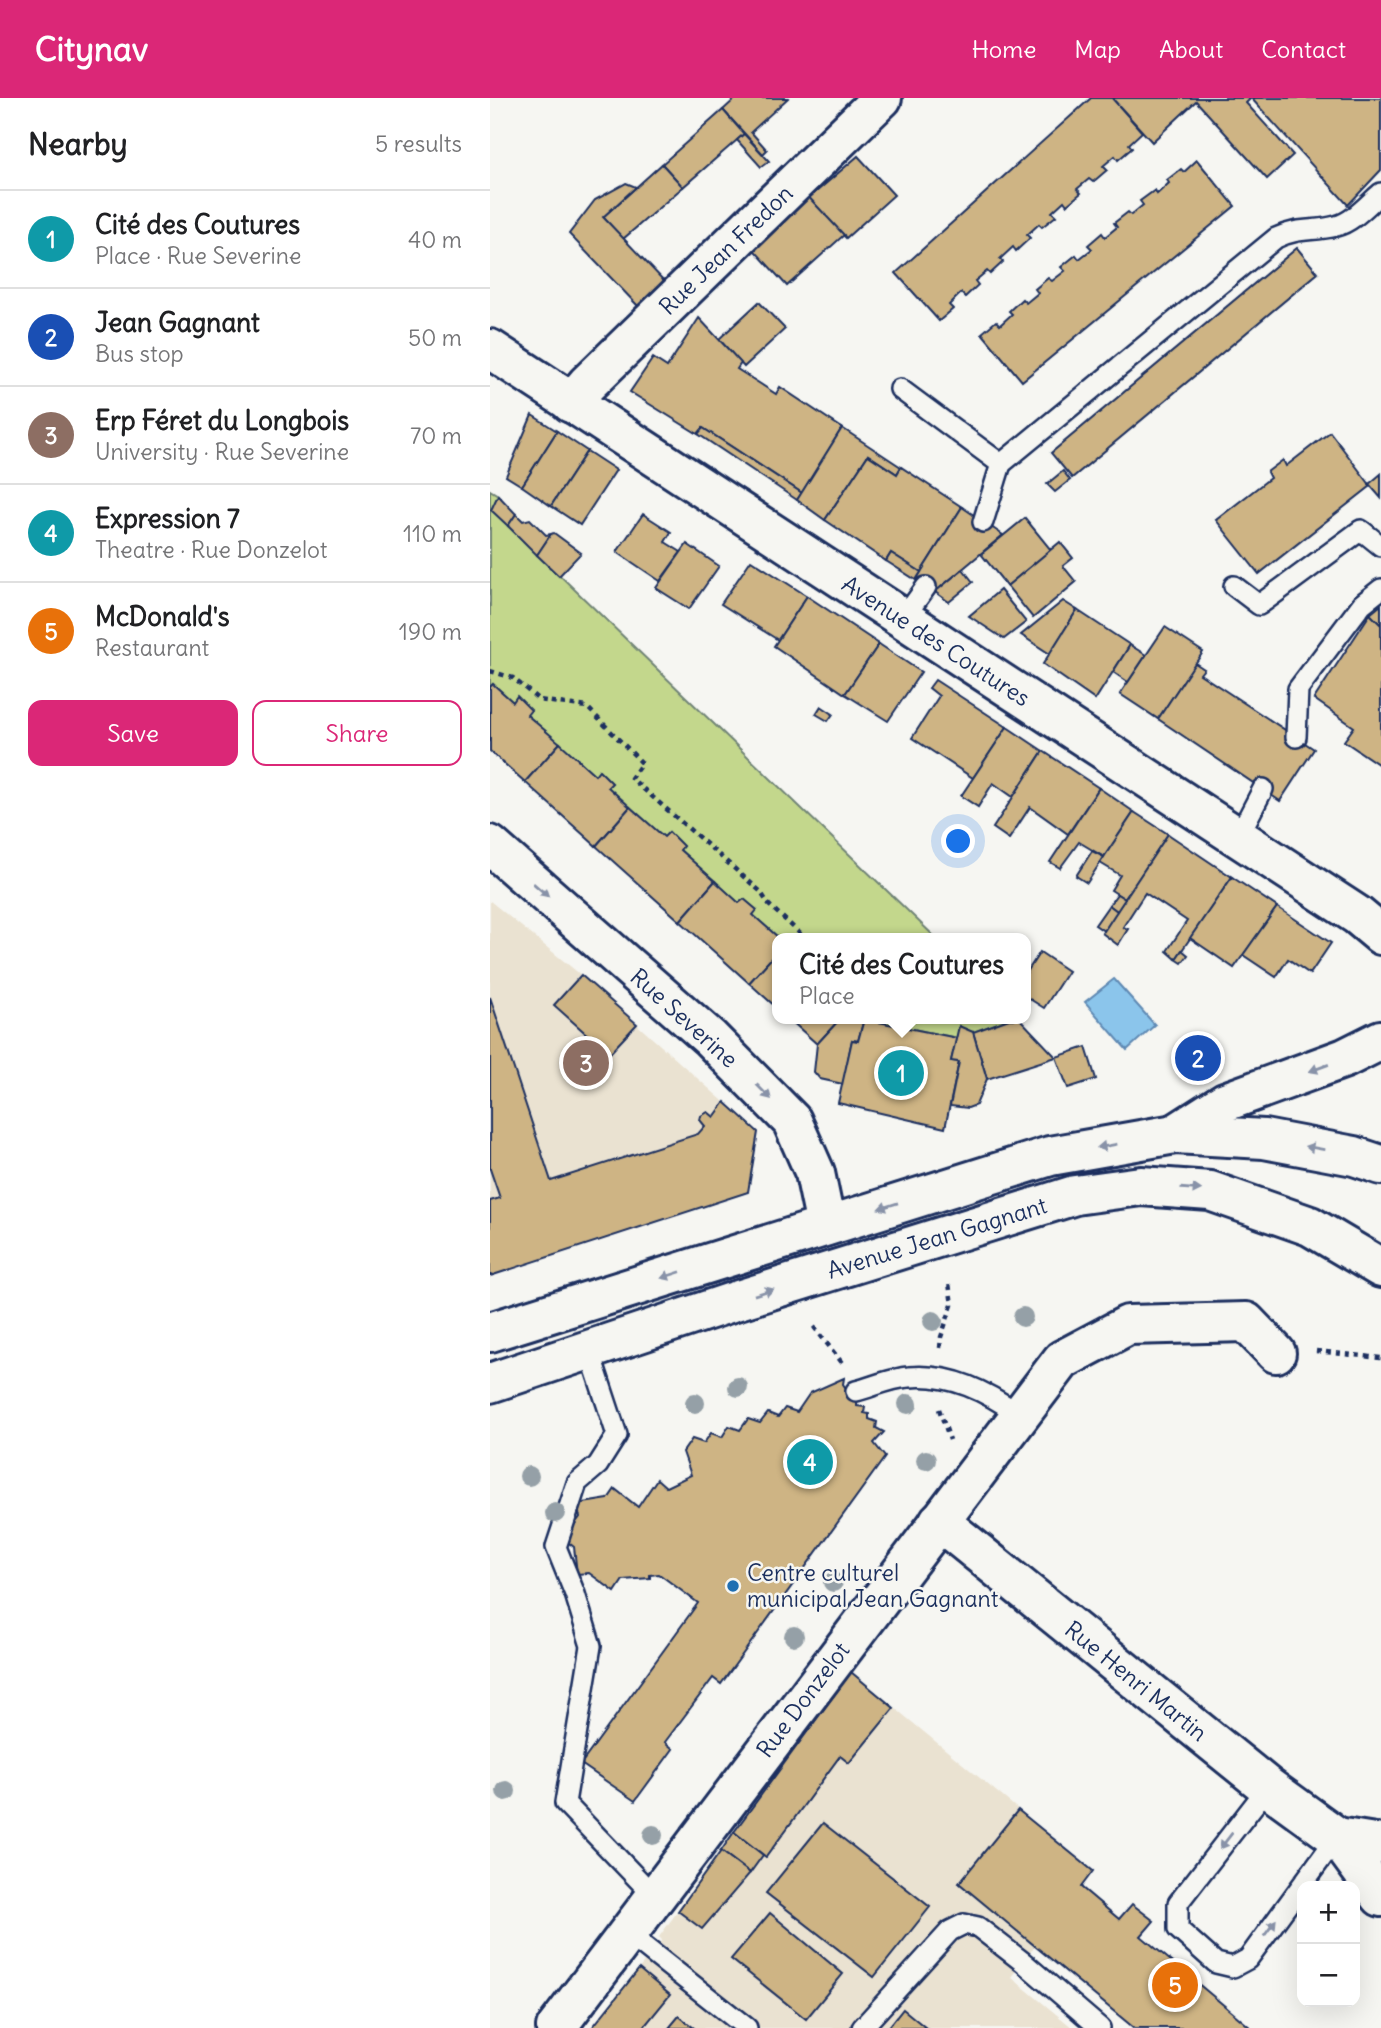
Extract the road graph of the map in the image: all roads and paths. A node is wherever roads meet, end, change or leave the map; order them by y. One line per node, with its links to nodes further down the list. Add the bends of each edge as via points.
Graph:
1 (882, 98): 5 (street, Rue Jean Fredon)
2 (1381, 192): 6 (lane, via 1338,226 1290,231 1276,238)
3 (490, 349): 5 (street, Avenue des Coutures)
4 (900, 388): 6 (lane)
5 (571, 402): 12 (street, Avenue des Coutures)
6 (1001, 464): 7 (lane)
7 (983, 522)
8 (1381, 546): 9 (lane, via 1361,530 1259,605)
9 (1234, 586)
10 (926, 587): 12 (lane)
11 (1381, 589): 14 (lane, via 1362,604 1298,689)
12 (903, 619): 16 (street, Avenue des Coutures)
13 (490, 671): 18 (path, via 513,678 539,700 587,707 642,763 631,778 760,891)
14 (1296, 737)
15 (1264, 789): 16 (lane)
16 (1238, 837): 19 (street, Avenue des Coutures)
17 (490, 845): 23 (street, Rue Severine, one-way to 23, via 710,1038 792,1121 815,1173)
18 (800, 933)
19 (1381, 934)
20 (1381, 1040): 21 (street, one-way to 21, via 1225,1102)
21 (1175, 1134): 22 (street, Avenue Jean Gagnant, one-way to 21, via 1264,1139); 23 (street, Avenue Jean Gagnant, one-way to 23, via 1050,1156)
22 (1381, 1165)
23 (826, 1226): 26 (street, Avenue Jean Gagnant, one-way to 26)
24 (1381, 1268): 27 (street, Avenue Jean Gagnant, one-way to 24, via 1075,1195 1141,1186 1210,1191 1310,1226)
25 (814, 1327): 31 (path)
26 (490, 1332)
27 (589, 1350): 30 (street, Avenue Jean Gagnant); 37 (lane, via 617,1435 598,1465 577,1483 556,1547 591,1646 565,1804)
28 (1276, 1353): 29 (path, via 1315,1351); 32 (street, Rue Donzelot, via 1246,1322 1128,1325 1062,1360)
29 (1381, 1358)
30 (490, 1383)
31 (859, 1390): 32 (lane, via 908,1377 954,1380 991,1395)
32 (1020, 1415): 33 (street, Rue Donzelot)
33 (939, 1521): 34 (street, Rue Henri Martin); 37 (street, Rue Donzelot)
34 (1268, 1787): 35 (street, Rue Henri Martin); 35 (lane, one-way to 35, via 1178,1903 1178,1929 1216,1963 1233,1967 1248,1959)
35 (1337, 1838): 36 (street, Rue Henri Martin); 38 (street, Rue Henri Martin)
36 (1381, 1844)
37 (655, 1897): 39 (street, Rue Donzelot)
38 (1381, 1897)
39 (627, 1933): 40 (street, Rue Donzelot); 41 (lane)
40 (555, 2028)
41 (747, 2028)
42 (862, 2028): 43 (lane, via 950,1931 964,1924 978,1927)
43 (1100, 2028)

